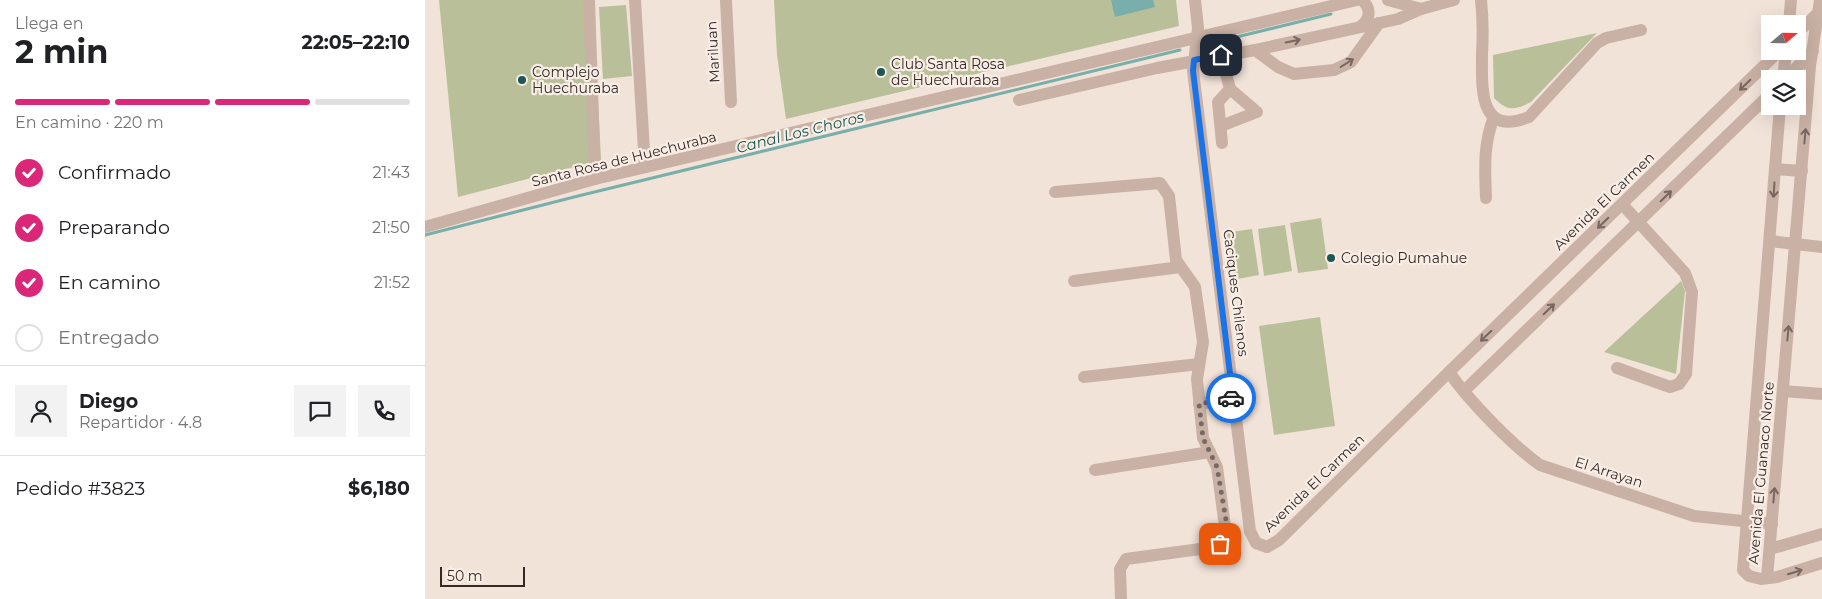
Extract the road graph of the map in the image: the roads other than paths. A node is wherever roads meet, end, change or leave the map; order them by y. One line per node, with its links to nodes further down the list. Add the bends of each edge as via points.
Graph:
1 (589, 0): 37 (street)
2 (635, 0): 34 (street)
3 (726, 0): 28 (street, Mariluan)
4 (1195, 0): 18 (street, Caciques Chilenos)
5 (1357, 0): 18 (street, Santa Rosa de Huechuraba)
6 (1362, 0): 16 (street, via 1369,13)
7 (1388, 0): 12 (street)
8 (1454, 0): 12 (street)
9 (1481, 0): 31 (street, via 1482,93 1487,110)
10 (1791, 0): 13 (street)
11 (1820, 7): 15 (street); 21 (street, Avenida El Guanaco Norte)
12 (1421, 9): 14 (street)
13 (1790, 15)
14 (1379, 23): 16 (street); 20 (street, one-way to 14, via 1294,74 1334,70 1351,62)
15 (1806, 23)
16 (1360, 27): 20 (street, one-way to 16)
17 (1641, 30): 31 (street, via 1597,43 1529,117 1516,123)
18 (1198, 39): 23 (street, Caciques Chilenos); 34 (street, Santa Rosa de Huechuraba)
19 (1822, 43): 21 (street)
20 (1255, 50): 22 (street)
21 (1812, 52): 25 (street); 36 (street, Avenida El Guanaco Norte, one-way to 21)
22 (1221, 55): 23 (street); 26 (street)
23 (1194, 60): 27 (street); 55 (street, Caciques Chilenos)
24 (1770, 60): 40 (street, Avenida El Carmen, one-way to 40)
25 (1793, 70)
26 (1230, 89): 32 (street, via 1217,102); 32 (street, via 1257,112)
27 (1019, 100)
28 (731, 102)
29 (1761, 103): 41 (street, one-way to 29)
30 (1779, 115): 35 (street, Avenida El Guanaco Norte)
31 (1494, 117): 39 (street, via 1485,151)
32 (1221, 126): 33 (street)
33 (1222, 143)
34 (645, 167): 37 (street, Santa Rosa de Huechuraba)
35 (1776, 169): 36 (street); 43 (street, Avenida El Guanaco Norte, one-way to 43)
36 (1802, 171): 44 (street, Avenida El Guanaco Norte)
37 (595, 179): 42 (street, Santa Rosa de Huechuraba)
38 (1055, 192): 46 (street, via 1160,183 1169,196 1174,253)
39 (1486, 198)
40 (1622, 204): 41 (street); 50 (street, Avenida El Carmen, one-way to 50)
41 (1640, 221): 49 (street, via 1685,273 1692,292 1686,374 1679,384 1670,387); 52 (street, one-way to 41)
42 (425, 227)
43 (1770, 241): 44 (street); 59 (street, Avenida El Guanaco Norte)
44 (1795, 244): 45 (street); 53 (street, Avenida El Guanaco Norte, one-way to 44)
45 (1822, 247)
46 (1180, 267): 47 (street); 48 (street, via 1195,287 1203,342)
47 (1074, 281)
48 (1199, 364): 51 (street); 56 (street)
49 (1617, 368)
50 (1449, 372): 52 (street); 62 (street, Avenida El Carmen, via 1279,540 1267,547)
51 (1084, 376)
52 (1464, 391): 59 (street, El Arrayan, via 1540,465 1694,516)
53 (1783, 391): 54 (street); 60 (street, Avenida El Guanaco Norte, one-way to 53)
54 (1822, 394)
55 (1233, 398): 56 (street); 62 (street, Caciques Chilenos, via 1250,531 1252,538)
56 (1199, 404): 57 (street, via 1203,438)
57 (1210, 452): 58 (street); 66 (street, via 1217,467 1227,526 1224,539 1215,547 1126,559 1120,569)
58 (1095, 470)
59 (1747, 522): 60 (street, El Arrayan); 65 (street, Avenida El Guanaco Norte, via 1743,570 1749,576)
60 (1772, 524): 63 (street, Avenida El Guanaco Norte)
61 (1822, 534): 63 (street)
62 (1261, 546)
63 (1770, 549): 65 (street, Avenida El Guanaco Norte)
64 (1822, 563): 65 (street, one-way to 64)
65 (1767, 578)
66 (1121, 599)

